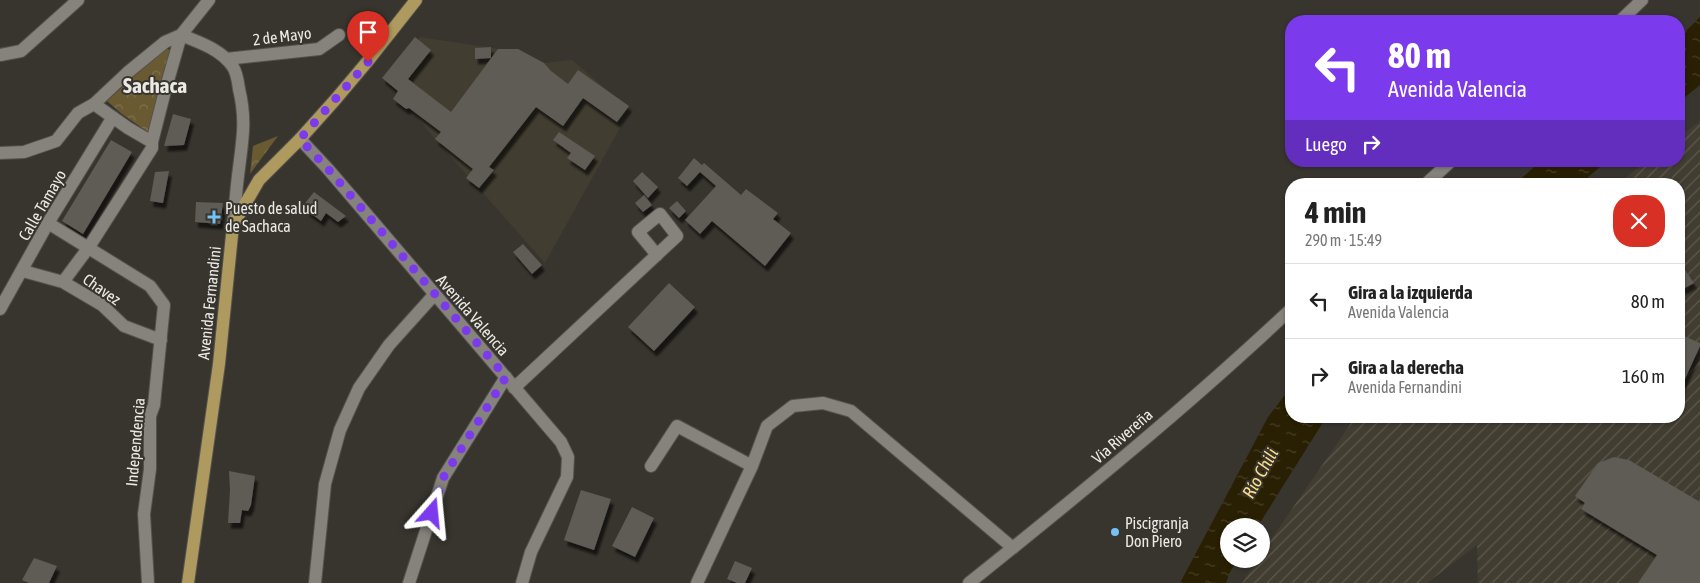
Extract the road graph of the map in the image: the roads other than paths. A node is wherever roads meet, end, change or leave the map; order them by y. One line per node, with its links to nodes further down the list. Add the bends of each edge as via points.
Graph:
1 (78, 0): 8 (street, via 21,50)
2 (209, 0): 6 (street)
3 (416, 0): 12 (main road, Avenida Fernandini, via 368,62)
4 (1642, 0): 5 (street)
5 (1626, 15)
6 (181, 35): 9 (street, via 209,47); 10 (street, via 165,42 127,72); 13 (street)
7 (339, 35): 9 (street, 2 de Mayo, via 318,49)
8 (0, 55)
9 (226, 59): 18 (street, via 233,67 243,105 244,136)
10 (94, 104): 11 (street); 14 (street, via 78,113 56,141 24,152)
11 (113, 117): 13 (street); 17 (street, Calle Tamayo)
12 (300, 139): 18 (main road, Avenida Fernandini, via 259,180); 23 (street, Avenida Valencia)
13 (152, 142): 19 (street, via 152,148)
14 (0, 153)
15 (1444, 167): 16 (street)
16 (1433, 178)
17 (48, 223): 19 (street); 21 (street, Calle Tamayo)
18 (233, 225): 33 (main road, Avenida Fernandini)
19 (90, 247): 22 (street); 26 (street, Independencia, via 150,286 164,305)
20 (657, 255): 28 (street)
21 (22, 271): 22 (street, Chavez); 24 (street, Calle Tamayo)
22 (63, 282): 26 (street, Chavez, via 102,305 124,326)
23 (434, 295): 27 (street, Avenida Valencia); 34 (street, via 389,345 359,388 340,430 325,484)
24 (0, 310)
25 (1285, 315): 31 (street, Via Rivereña, via 1080,495)
26 (161, 340): 32 (street, Independencia, via 150,416 150,469 144,514)
27 (506, 377): 28 (street, Avenida Valencia); 35 (street, via 443,478)
28 (514, 388): 36 (street, Avenida Valencia, via 561,442 568,457 567,477 531,552)
29 (651, 466): 30 (street, via 677,426)
30 (752, 466): 31 (street, via 767,426 793,406 824,402 851,411); 37 (street)
31 (1013, 548): 38 (street, Via Rivereña)
32 (148, 583)
33 (188, 583)
34 (314, 583)
35 (409, 583)
36 (522, 583)
37 (698, 583)
38 (969, 583)

